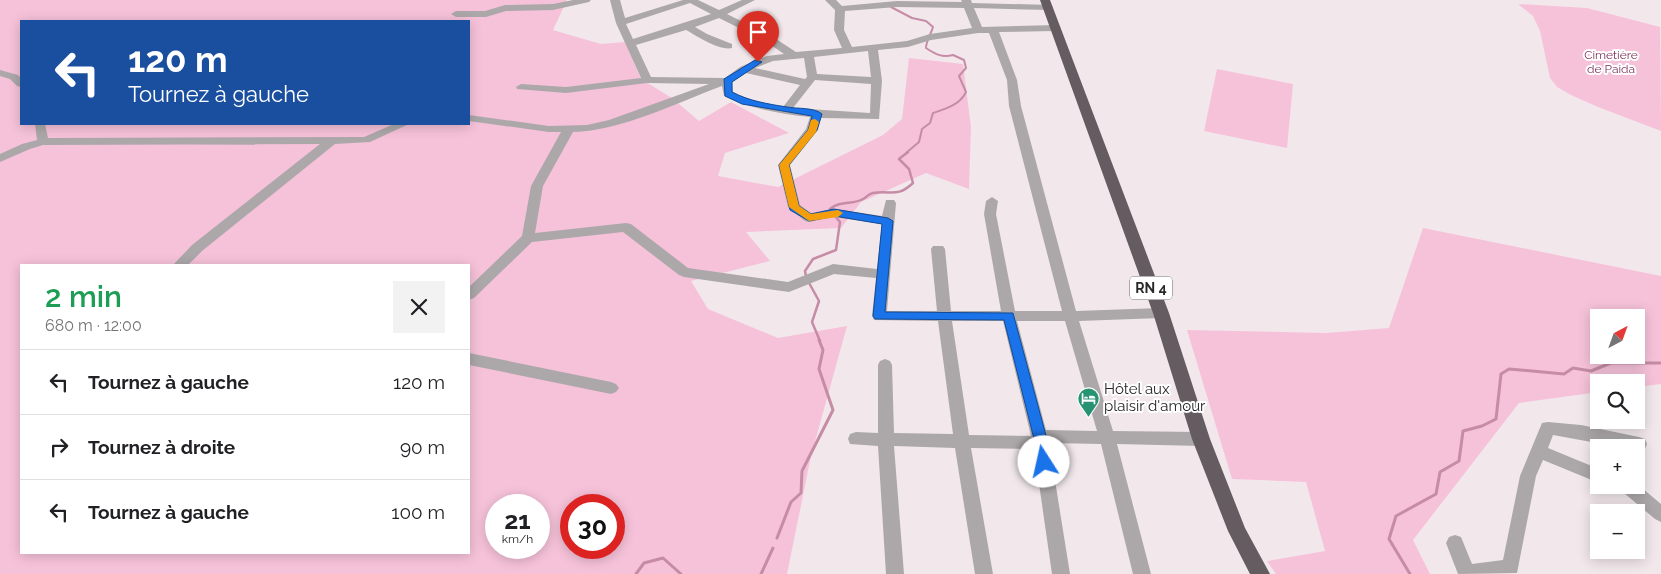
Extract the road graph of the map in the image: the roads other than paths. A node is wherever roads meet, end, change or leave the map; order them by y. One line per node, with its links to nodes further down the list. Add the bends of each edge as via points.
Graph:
1 (586, 0): 10 (street, via 553,7)
2 (615, 0): 12 (street)
3 (690, 0): 11 (street); 12 (street)
4 (750, 0): 11 (street)
5 (830, 0): 9 (street)
6 (919, 2): 7 (street); 9 (street)
7 (967, 3): 8 (street); 15 (street)
8 (1047, 3): 14 (highway, RN 4)
9 (840, 9): 20 (street, via 839,30)
10 (456, 14)
11 (720, 15): 13 (street); 22 (street)
12 (621, 22): 17 (street)
13 (687, 26): 17 (street); 18 (street)
14 (1056, 28): 16 (street); 48 (highway, RN 4)
15 (978, 30): 16 (street); 19 (street)
16 (993, 30): 51 (street, via 1012,80 1015,106)
17 (631, 43): 25 (street)
18 (728, 46)
19 (873, 48): 20 (street); 28 (street)
20 (848, 50): 21 (street)
21 (808, 53): 22 (street); 26 (street)
22 (792, 54): 23 (street)
23 (744, 69): 26 (street); 27 (street)
24 (0, 73): 29 (street, via 14,77)
25 (647, 80): 27 (street); 30 (street, via 566,90)
26 (810, 80): 28 (street); 31 (street)
27 (727, 81): 31 (street, via 728,94 742,101); 36 (street, via 612,123)
28 (878, 81): 32 (street, via 875,117)
29 (20, 83)
30 (521, 87)
31 (786, 110): 32 (street)
32 (818, 114): 42 (street, via 812,130 784,165 794,207 809,218 832,213)
33 (470, 118): 36 (street)
34 (40, 125): 38 (street)
35 (401, 125): 37 (street, via 366,140)
36 (568, 130): 43 (street, via 537,186)
37 (331, 141): 38 (street); 45 (street)
38 (42, 142): 39 (street)
39 (0, 158)
40 (992, 201): 50 (street, via 990,214)
41 (890, 203): 42 (street)
42 (888, 221): 46 (street)
43 (528, 238): 46 (street, via 626,227 684,272 788,287 833,269); 47 (street)
44 (938, 250): 49 (street)
45 (181, 264)
46 (883, 274): 49 (street, via 879,316)
47 (470, 294)
48 (1161, 313): 51 (street); 58 (highway, RN 4)
49 (943, 316): 50 (street); 61 (street)
50 (1009, 316): 51 (street); 57 (street)
51 (1072, 316): 55 (street)
52 (470, 359): 54 (street)
53 (885, 365): 60 (street)
54 (611, 388)
55 (1107, 437): 57 (street); 58 (street); 70 (street)
56 (856, 439): 60 (street)
57 (1040, 439): 61 (street); 69 (street)
58 (1201, 439): 71 (highway, RN 4, via 1237,531)
59 (1615, 439): 62 (street, via 1548,428)
60 (886, 440): 61 (street); 67 (street)
61 (961, 442): 68 (street)
62 (1538, 451): 63 (street); 72 (street, via 1528,476 1510,567)
63 (1590, 472)
64 (1637, 494): 65 (street)
65 (1661, 514)
66 (1455, 543): 72 (street)
67 (895, 574)
68 (984, 574)
69 (1062, 574)
70 (1142, 574)
71 (1260, 574)
72 (1467, 574)

